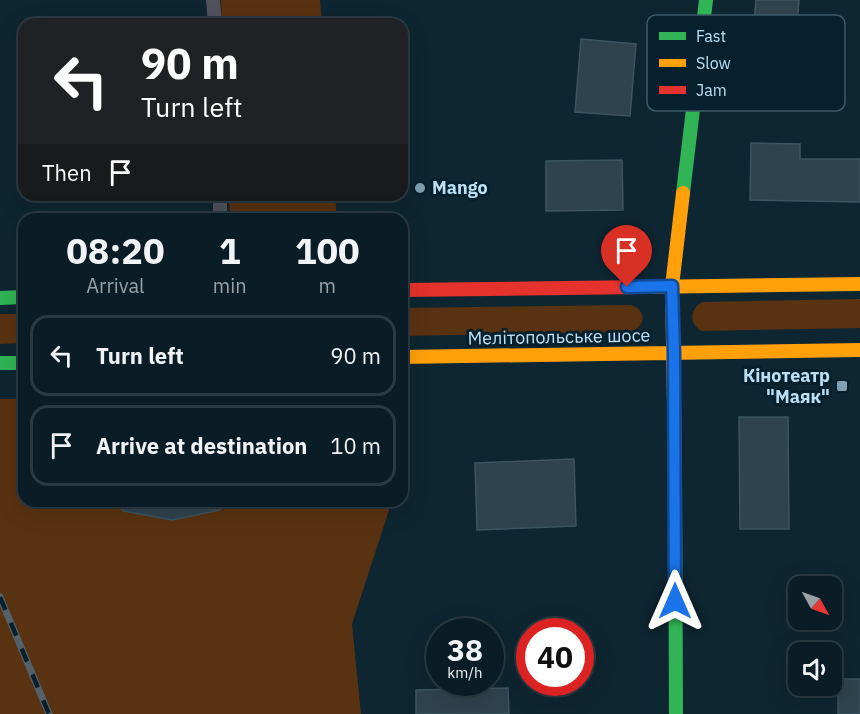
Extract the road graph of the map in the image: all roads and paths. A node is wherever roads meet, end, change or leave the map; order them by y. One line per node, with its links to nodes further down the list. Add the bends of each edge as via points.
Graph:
1 (213, 0): 4 (lane)
2 (706, 0): 3 (main road)
3 (704, 15)
4 (214, 18)
5 (693, 111): 7 (main road)
6 (860, 284): 7 (main road)
7 (672, 286): 8 (main road); 12 (main road)
8 (408, 290)
9 (18, 297): 10 (main road)
10 (0, 298)
11 (860, 350): 12 (main road, Мелітопольське шосе)
12 (674, 353): 13 (main road, Мелітопольське шосе); 16 (main road)
13 (408, 357)
14 (0, 363): 15 (main road)
15 (18, 363)
16 (676, 714)

